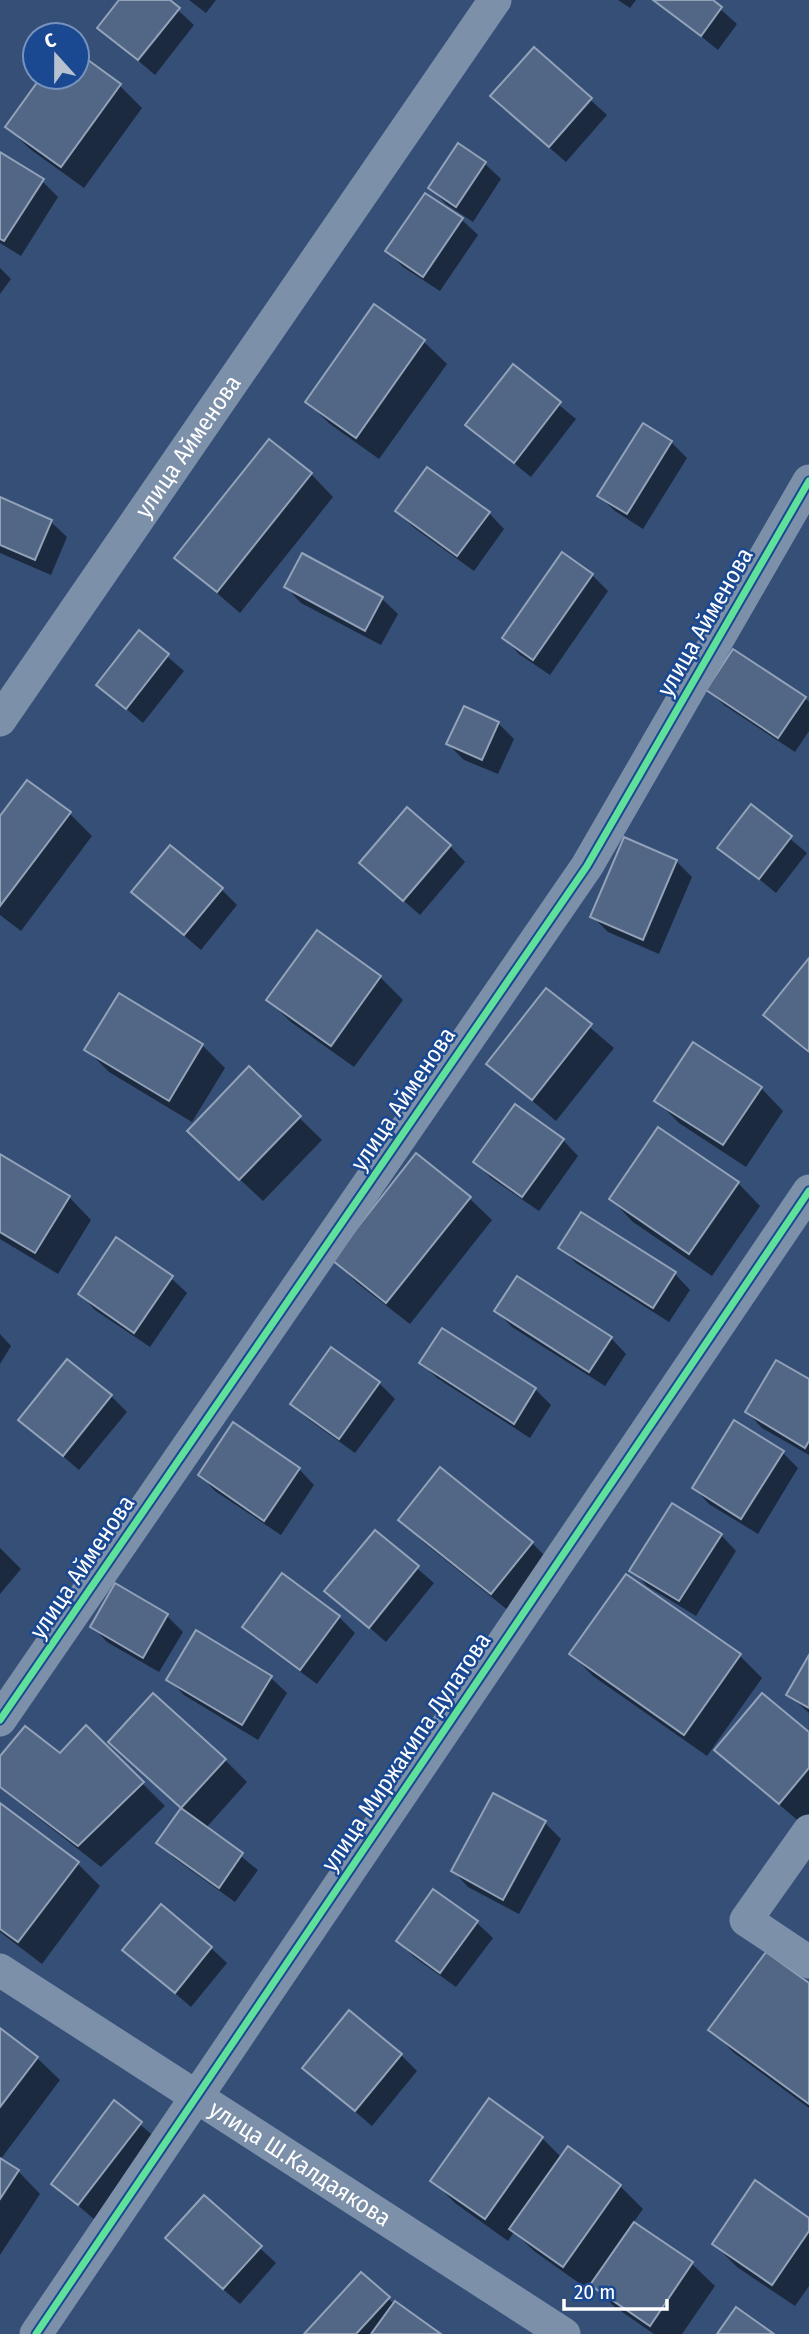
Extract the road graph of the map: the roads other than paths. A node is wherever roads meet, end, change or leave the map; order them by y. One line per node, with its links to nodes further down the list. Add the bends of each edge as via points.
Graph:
1 (495, 0): 3 (street, улица Айменова)
2 (809, 481): 5 (street, улица Айменова, via 587,866)
3 (0, 720)
4 (809, 1191): 10 (street, улица Миржакипа Дулатова)
5 (10, 1684): 6 (street, улица Айменова)
6 (0, 1720)
7 (809, 1831): 8 (street, via 746,1920)
8 (809, 1962)
9 (0, 1970): 10 (street, улица Ш.Калдаякова)
10 (197, 2096): 11 (street, улица Миржакипа Дулатова); 12 (street, улица Ш.Калдаякова)
11 (36, 2334)
12 (564, 2334)

